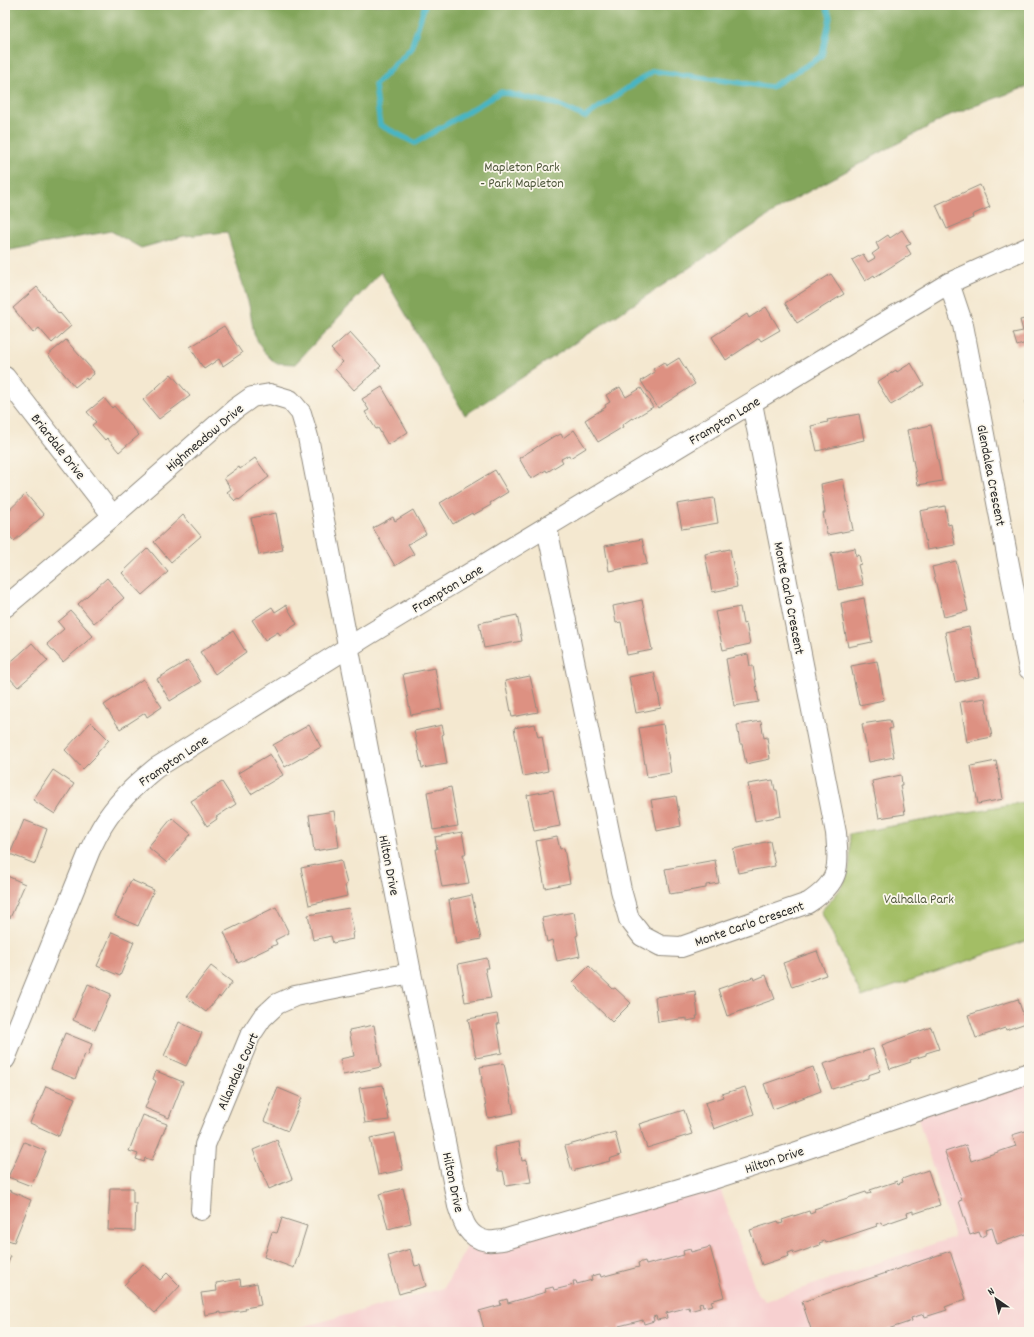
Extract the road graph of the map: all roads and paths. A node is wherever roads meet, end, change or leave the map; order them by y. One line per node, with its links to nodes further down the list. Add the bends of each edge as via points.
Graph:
1 (1029, 247): 2 (street, Frampton Lane)
2 (950, 282): 4 (street, Frampton Lane); 9 (street, Glendalea Crescent, via 963,325)
3 (5, 377): 5 (street, Briardale Drive)
4 (752, 403): 6 (street, Frampton Lane); 6 (street, Monte Carlo Crescent, via 836,833 838,860 833,880 822,894 808,903 681,947 661,946 642,936 629,919)
5 (113, 516): 7 (street, Highmeadow Drive); 8 (street, Highmeadow Drive, via 252,397 270,394 290,400 301,413 308,437)
6 (547, 528): 8 (street, Frampton Lane)
7 (5, 607)
8 (348, 647): 10 (street, Hilton Drive); 11 (street, Frampton Lane, via 156,768 117,804 90,850)
9 (1029, 669)
10 (411, 973): 12 (street, Hilton Drive, via 463,1224 473,1236 487,1241 503,1240 710,1180); 13 (street, Allandale Court, via 295,996 277,1004 262,1018 250,1036 205,1145)
11 (5, 1059)
12 (1029, 1073)
13 (201, 1210)

